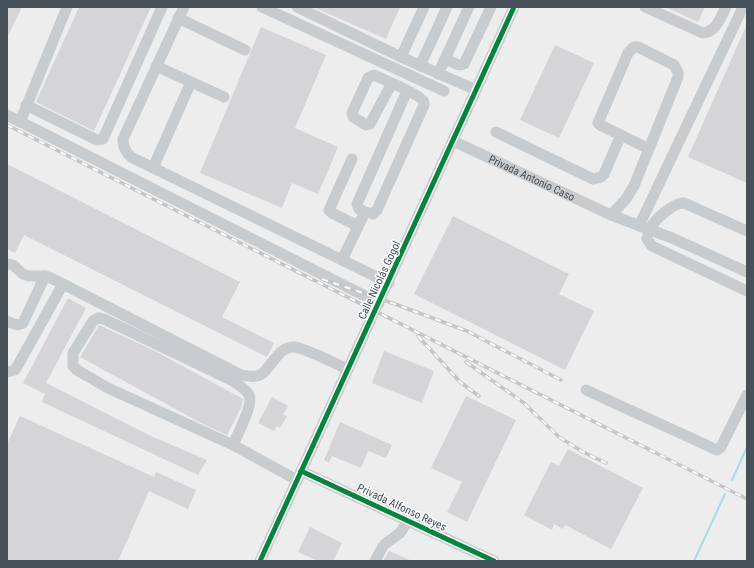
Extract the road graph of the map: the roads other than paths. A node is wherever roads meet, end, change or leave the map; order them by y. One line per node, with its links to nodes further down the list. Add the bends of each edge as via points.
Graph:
1 (67, 7): 27 (street)
2 (162, 7): 27 (street, via 103,139 97,140)
3 (184, 7): 14 (street)
4 (262, 7): 25 (street)
5 (297, 7): 16 (street)
6 (424, 7): 16 (street)
7 (447, 7): 19 (street)
8 (469, 7): 17 (street)
9 (491, 7): 17 (street, via 464,64 459,65)
10 (514, 7): 23 (street, Calle Nicolás Gogol)
11 (645, 7): 12 (street, via 703,34 716,26)
12 (726, 7)
13 (743, 7): 39 (street)
14 (178, 18): 15 (street); 18 (street)
15 (244, 50)
16 (401, 57): 19 (street)
17 (445, 59): 20 (street)
18 (156, 66): 21 (street); 35 (street, via 123,139 123,146 131,157)
19 (420, 66): 20 (street)
20 (438, 74): 23 (street)
21 (191, 82): 26 (street); 35 (street)
22 (392, 83): 24 (street)
23 (476, 90): 32 (street, Calle Nicolás Gogol)
24 (407, 91): 36 (street, via 357,204 357,207); 36 (street, via 423,99 424,105 377,210 373,214)
25 (444, 91)
26 (224, 97)
27 (26, 106): 29 (street)
28 (7, 115): 29 (street)
29 (20, 122): 48 (street)
30 (496, 132): 31 (street, via 593,179 604,174)
31 (621, 136): 33 (street); 33 (street, via 600,125 598,121 628,52 631,48 638,47 674,65 678,72)
32 (453, 142): 37 (street, Privada Antonio Caso); 45 (street, Calle Nicolás Gogol)
33 (649, 149): 37 (street, via 634,186 626,199)
34 (352, 159): 38 (street, via 329,210)
35 (153, 168): 41 (street)
36 (365, 212): 38 (street)
37 (611, 214): 39 (street, Privada Antonio Caso)
38 (358, 226): 41 (street)
39 (644, 228): 40 (street, via 675,205 684,203); 43 (street, Privada Antonio Caso); 47 (street, via 652,246)
40 (747, 231)
41 (342, 260): 45 (street)
42 (7, 264): 44 (street, via 29,276)
43 (747, 272)
44 (45, 276): 46 (street); 49 (street, via 26,320 20,325)
45 (389, 283): 48 (street, Calle Nicolás Gogol)
46 (62, 284): 50 (street, via 241,374 262,374 282,352 294,347); 51 (street, via 15,370)
47 (747, 291)
48 (379, 303): 50 (street, Calle Nicolás Gogol)
49 (7, 321)
50 (348, 369): 55 (street, Calle Nicolás Gogol)
51 (7, 372)
52 (586, 390): 53 (street, via 717,450 721,447)
53 (747, 395)
54 (233, 445): 54 (street, Privada Alfonso Reyes, via 108,388 77,370 74,366 73,353 93,321 98,318 104,319 233,381 245,390 250,399); 55 (street, Privada Alfonso Reyes)
55 (299, 476): 56 (street, Privada Alfonso Reyes); 58 (street, Calle Nicolás Gogol)
56 (408, 521): 57 (street, Privada Alfonso Reyes); 59 (street, via 400,533 382,548)
57 (488, 560)
58 (260, 561)
59 (376, 561)

